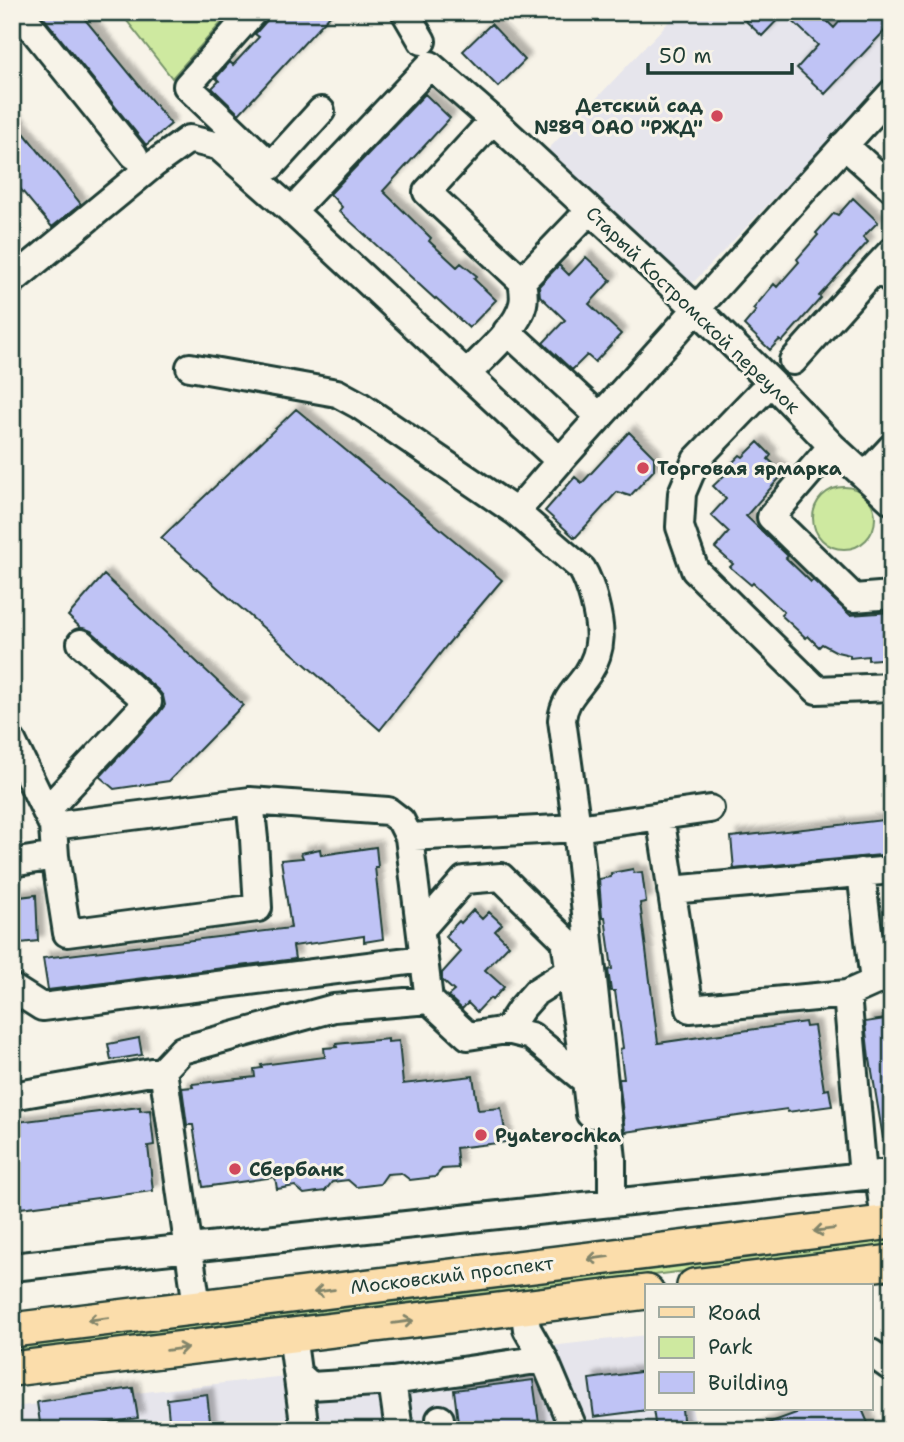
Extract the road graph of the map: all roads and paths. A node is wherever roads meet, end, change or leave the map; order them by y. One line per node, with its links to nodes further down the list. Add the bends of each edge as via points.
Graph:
1 (19, 12): 9 (street)
2 (253, 12): 6 (street, via 187,86 271,166)
3 (405, 12): 4 (street)
4 (422, 40)
5 (892, 93): 8 (street)
6 (321, 111)
7 (493, 120): 11 (street, Старый Костромской переулок); 12 (street, Старый Костромской переулок, via 430,65); 15 (street, via 427,192)
8 (844, 145): 10 (street); 16 (street)
9 (134, 155)
10 (892, 188)
11 (590, 210): 15 (street); 16 (street, Старый Костромской переулок)
12 (292, 211): 14 (street, via 218,146 190,139); 20 (street)
13 (887, 266): 18 (street)
14 (12, 281)
15 (522, 281): 17 (street, via 523,305)
16 (697, 309): 21 (street, Старый Костромской переулок); 22 (street)
17 (507, 331): 20 (street); 22 (street)
18 (793, 361)
19 (190, 367): 28 (street, via 338,394)
20 (467, 374): 25 (street)
21 (771, 382): 23 (street, Старый Костромской переулок); 31 (street, via 696,460 682,493 680,527 695,570 817,690)
22 (600, 417): 25 (street)
23 (832, 446): 26 (street, Старый Костромской переулок); 29 (street, via 771,517 854,598)
24 (892, 447): 26 (street)
25 (560, 461): 28 (street)
26 (864, 476): 27 (street, Старый Костромской переулок)
27 (892, 501)
28 (516, 512): 37 (street, via 582,569 599,619 595,660 563,709)
29 (892, 595)
30 (81, 643): 36 (street, via 148,702)
31 (892, 687)
32 (12, 741): 36 (street)
33 (250, 800): 36 (street); 38 (street, via 388,811 401,821); 39 (street, via 258,908 67,933)
34 (710, 808): 35 (street)
35 (660, 816): 37 (street); 43 (street)
36 (49, 818): 39 (street)
37 (577, 828): 38 (street); 56 (street, via 612,1159)
38 (409, 837): 44 (street)
39 (55, 856): 40 (street)
40 (12, 863)
41 (892, 870): 42 (street)
42 (861, 872): 43 (street); 47 (street)
43 (671, 890): 49 (street, via 690,1009)
44 (421, 929): 45 (street); 46 (street, via 464,880 501,877 565,940)
45 (424, 959): 48 (street, via 42,1007); 50 (street)
46 (571, 970): 51 (street, via 536,992); 53 (street)
47 (883, 978): 49 (street)
48 (12, 988)
49 (847, 994): 55 (street)
50 (429, 1000): 51 (street, via 468,1036); 52 (street, via 334,1008 182,1050)
51 (507, 1030): 53 (street, via 531,1036)
52 (163, 1070): 54 (street); 58 (street)
53 (586, 1081): 56 (street, via 595,1161)
54 (12, 1096)
55 (878, 1174): 56 (street); 57 (street)
56 (612, 1203): 58 (street)
57 (888, 1222): 64 (main road, Московский проспект, one-way to 64)
58 (189, 1248): 60 (street); 64 (street)
59 (892, 1262): 61 (main road)
60 (12, 1267)
61 (764, 1282): 62 (main road)
62 (729, 1284)
63 (645, 1292): 65 (main road)
64 (197, 1306): 66 (main road, Московский проспект, one-way to 66)
65 (525, 1318): 67 (main road, one-way to 65); 71 (street); 72 (street)
66 (12, 1330)
67 (292, 1335): 74 (main road, one-way to 67); 75 (street)
68 (892, 1344): 69 (street)
69 (872, 1347)
70 (872, 1354): 73 (street)
71 (544, 1359): 72 (street); 79 (street)
72 (506, 1364): 76 (street)
73 (892, 1368)
74 (12, 1369)
75 (298, 1374): 76 (street, via 311,1386); 77 (street)
76 (392, 1381): 78 (street)
77 (304, 1430)
78 (399, 1430)
79 (574, 1430)

